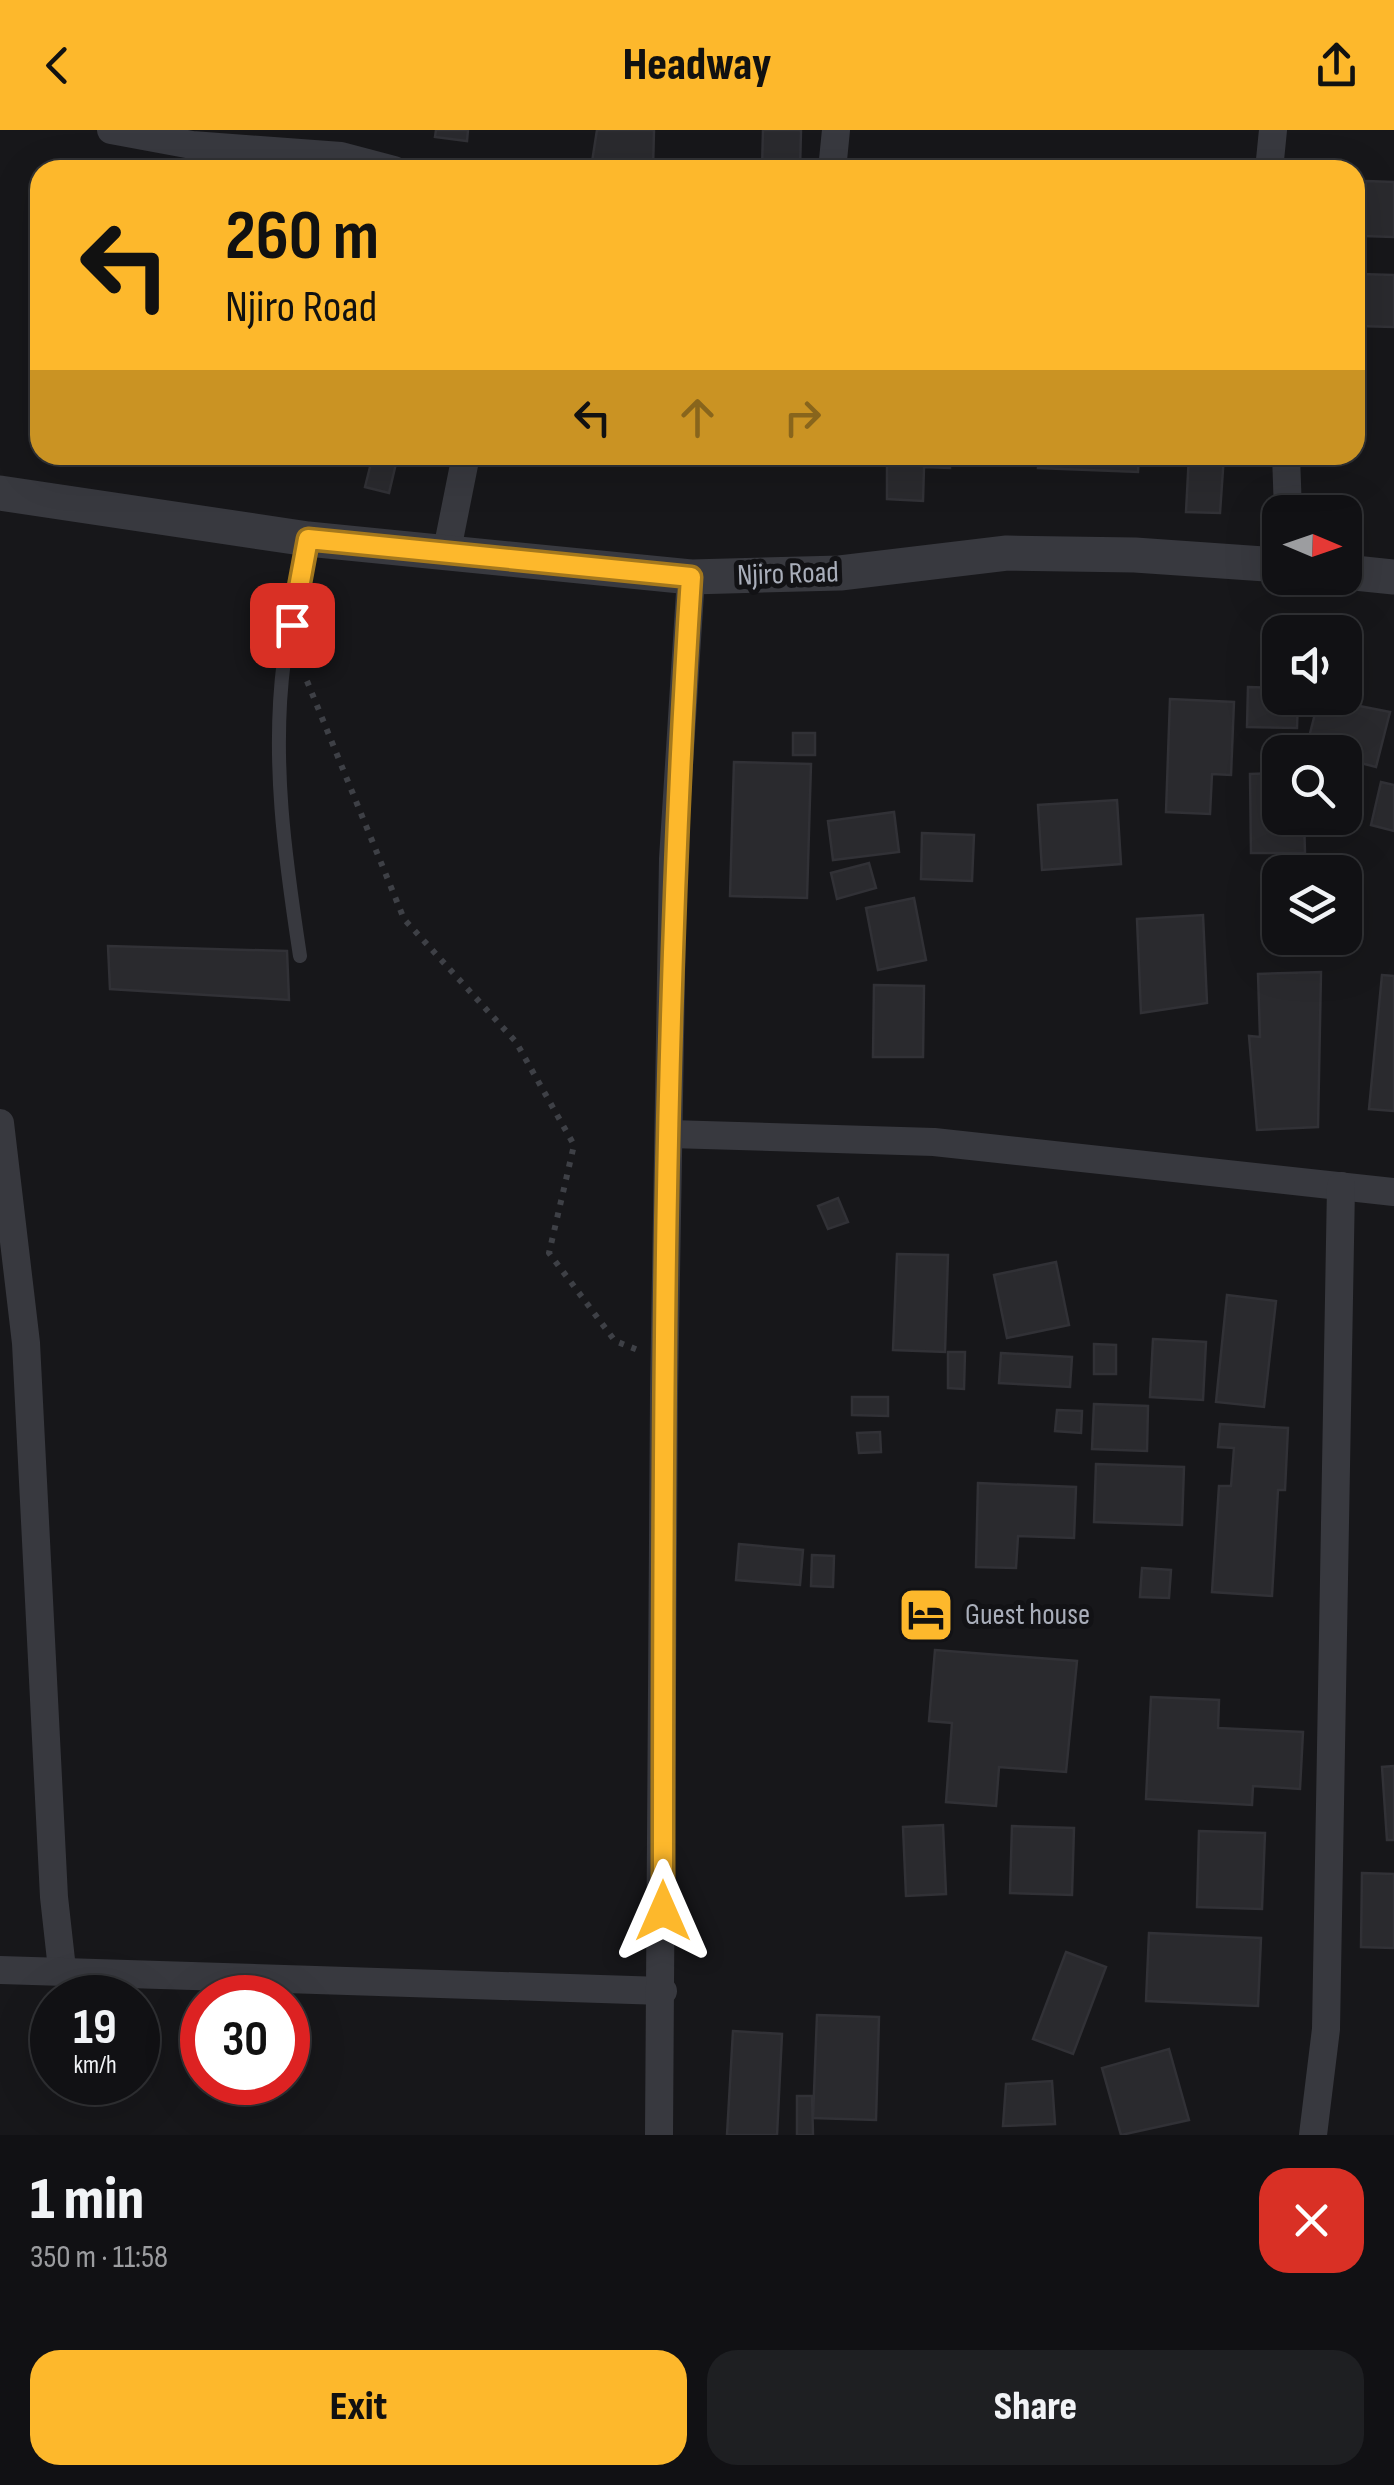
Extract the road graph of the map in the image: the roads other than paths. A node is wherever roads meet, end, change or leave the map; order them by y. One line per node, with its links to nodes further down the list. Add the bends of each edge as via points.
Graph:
1 (111, 130): 4 (street, via 192,145)
2 (836, 130): 5 (street)
3 (1273, 130): 6 (street)
4 (356, 160)
5 (833, 160)
6 (1271, 160)
7 (464, 465): 12 (street)
8 (1286, 465): 10 (street)
9 (0, 493): 11 (street, Njiro Road)
10 (1287, 495)
11 (308, 539): 12 (street, Njiro Road); 17 (lane, via 289,638 278,761)
12 (446, 555): 15 (street, Njiro Road)
13 (1262, 564): 15 (street, Njiro Road, via 1007,553 840,572)
14 (1362, 574): 16 (street)
15 (691, 577): 19 (street, via 674,858)
16 (1394, 577)
17 (300, 956)
18 (0, 1123): 22 (street, via 26,1342)
19 (670, 1134): 20 (street, via 934,1142); 24 (street)
20 (1341, 1186): 21 (street); 26 (street, via 1326,2029)
21 (1394, 1192)
22 (62, 1969): 23 (street); 24 (street)
23 (0, 1970)
24 (663, 1991): 25 (street)
25 (659, 2135)
26 (1313, 2135)

